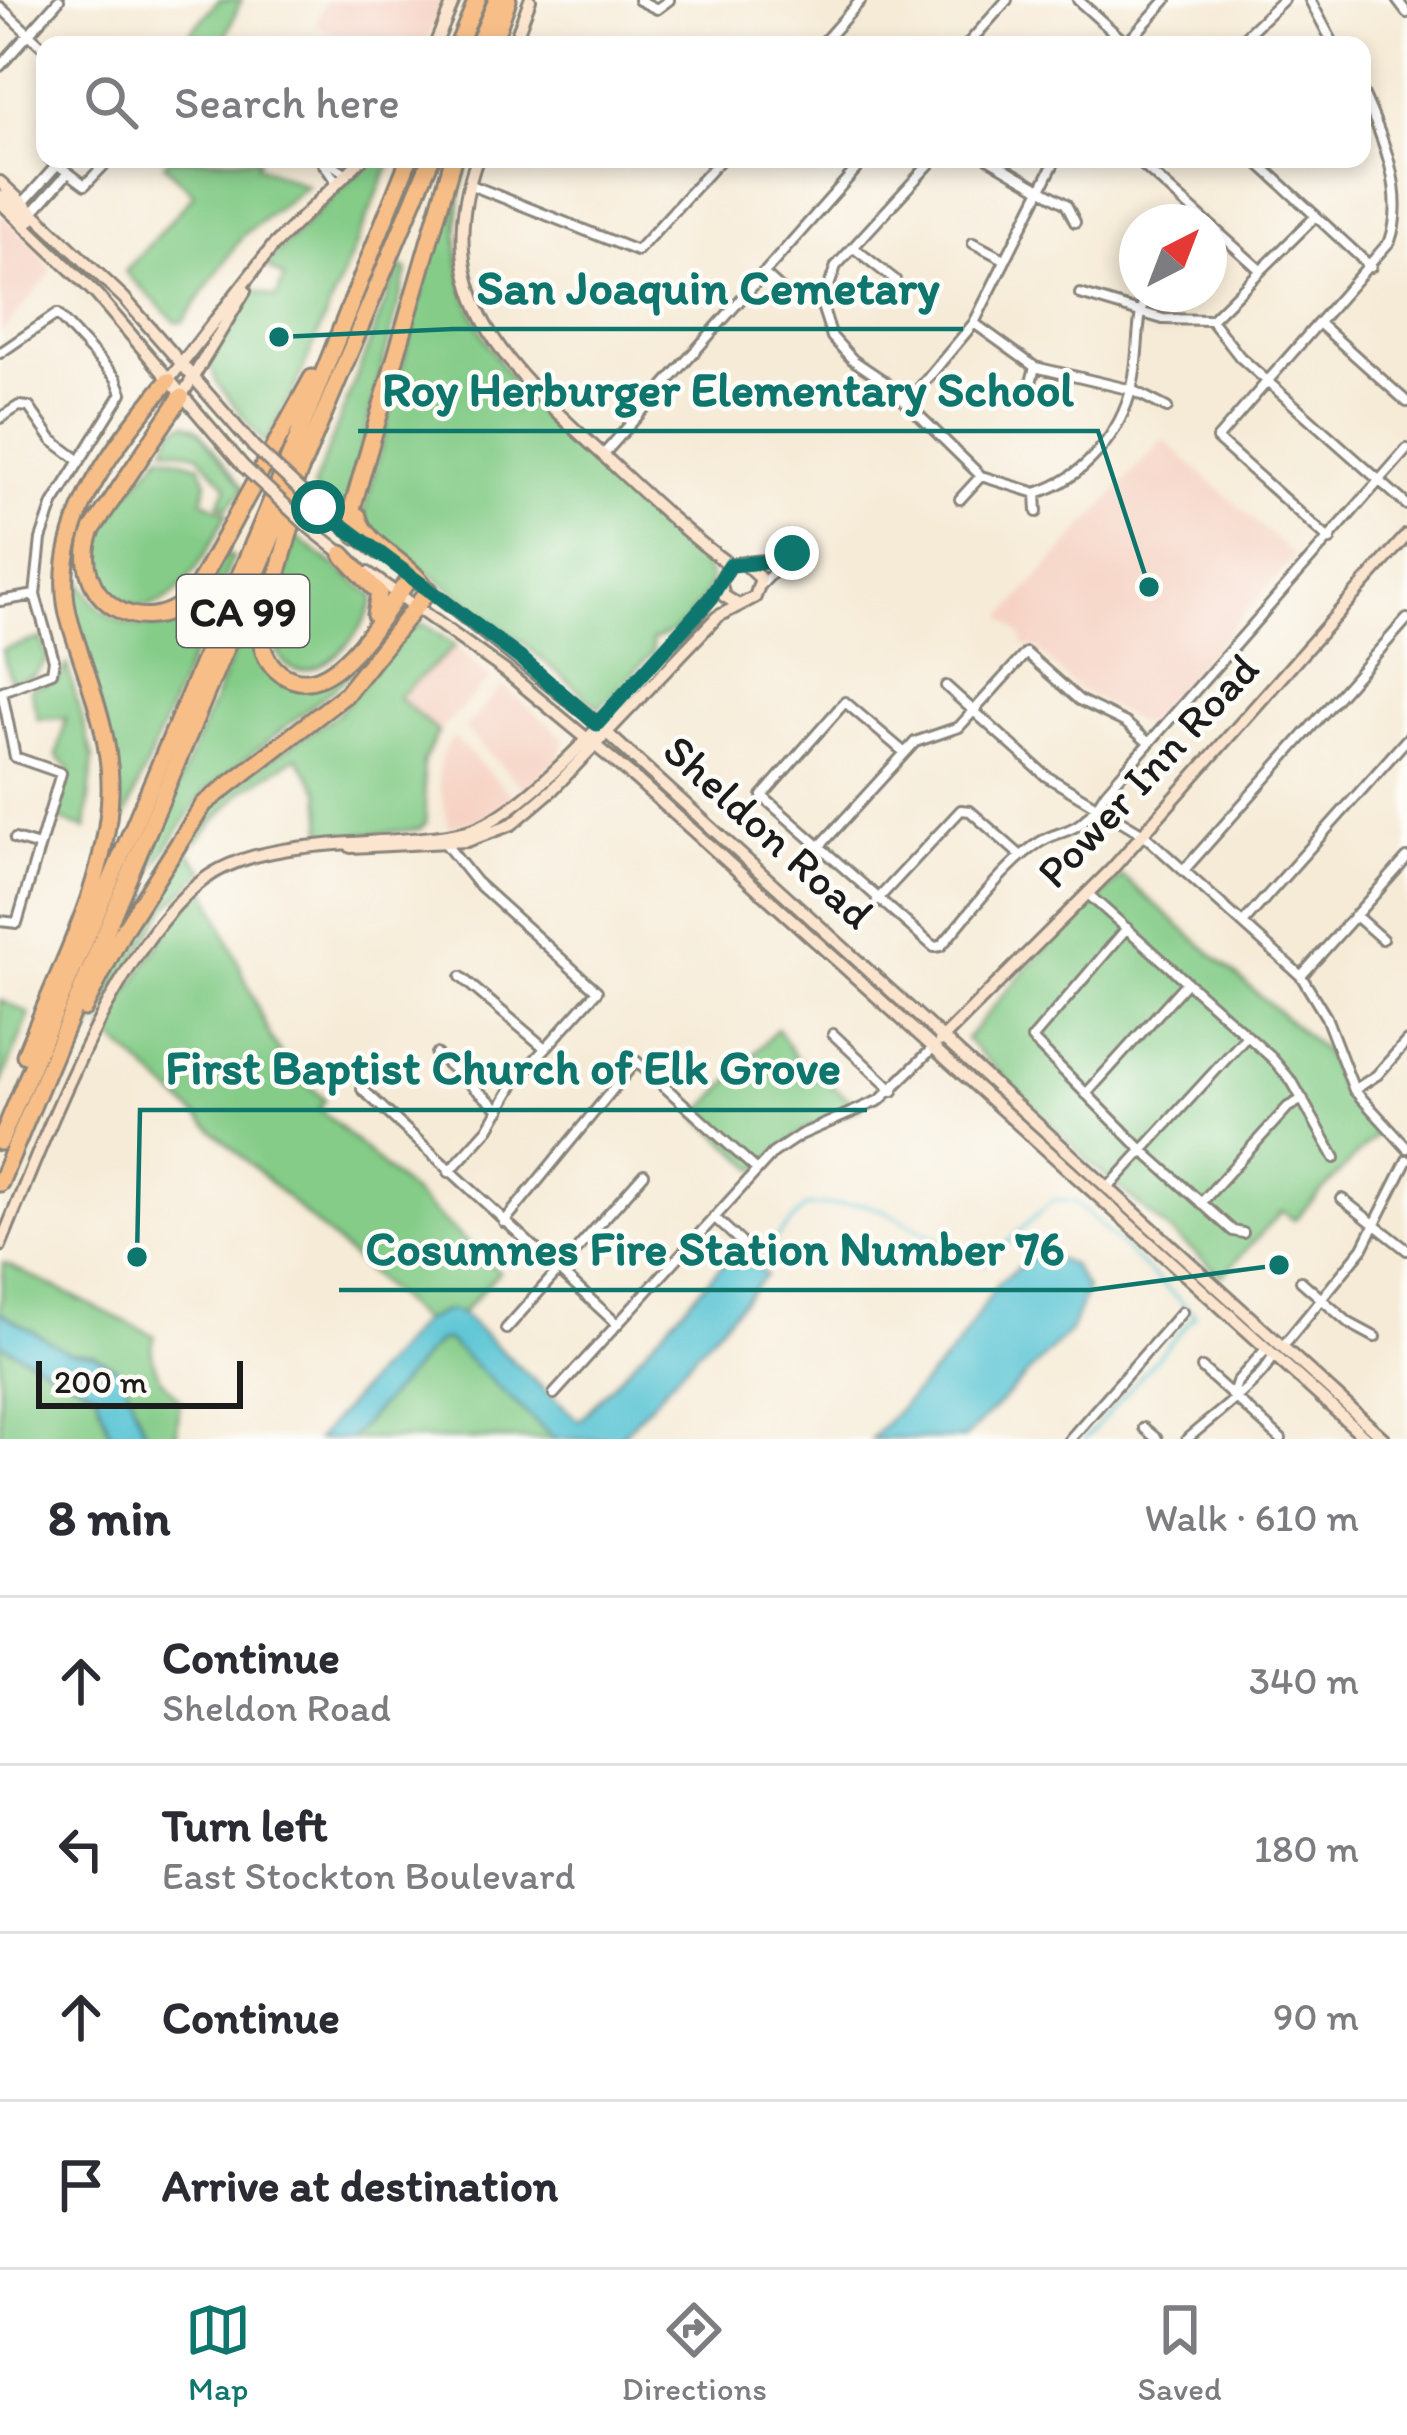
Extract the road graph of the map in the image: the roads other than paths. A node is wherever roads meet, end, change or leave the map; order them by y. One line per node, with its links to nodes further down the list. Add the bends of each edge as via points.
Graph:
1 (59, 0): 18 (street)
2 (454, 0): 19 (main road)
3 (477, 0): 20 (highway)
4 (497, 0): 21 (highway)
5 (508, 0): 22 (highway)
6 (530, 0): 23 (main road)
7 (639, 0): 8 (street, via 657,9)
8 (669, 0)
9 (861, 0): 24 (street)
10 (1007, 0): 25 (street)
11 (1078, 0): 26 (street)
12 (1166, 0): 27 (street)
13 (1283, 0): 28 (street)
14 (1310, 0): 29 (street)
15 (1397, 0): 17 (street)
16 (0, 7): 18 (street)
17 (1407, 13)
18 (29, 33): 30 (street); 31 (street)
19 (439, 36)
20 (462, 36)
21 (482, 36)
22 (496, 36)
23 (516, 36)
24 (829, 36)
25 (975, 36)
26 (1118, 36)
27 (1134, 36)
28 (1245, 36)
29 (1329, 36)
30 (36, 40)
31 (0, 66)
32 (1371, 111): 67 (street, via 1395,202 1390,241)
33 (47, 168): 52 (street)
34 (58, 168): 51 (street)
35 (101, 168): 51 (street, via 85,185)
36 (328, 168): 54 (street)
37 (337, 168): 50 (street)
38 (353, 168): 50 (main road)
39 (405, 168): 82 (highway, CA 99)
40 (426, 168): 95 (highway, CA 99)
41 (450, 168): 101 (highway)
42 (474, 168): 55 (main road)
43 (713, 168): 55 (street, via 637,251)
44 (857, 168): 71 (street)
45 (926, 168): 65 (street)
46 (1004, 168): 57 (street)
47 (1051, 168): 57 (street)
48 (1146, 168): 59 (street)
49 (1263, 168): 61 (street)
50 (347, 174): 54 (main road)
51 (65, 175): 56 (street)
52 (43, 180): 56 (street); 60 (street)
53 (0, 182): 60 (main road, Sheldon Road)
54 (337, 183): 70 (main road)
55 (469, 184): 97 (main road, via 464,256 484,327 519,377)
56 (53, 189): 60 (street)
57 (1040, 189): 62 (street, via 1066,204); 66 (street)
58 (0, 199): 69 (main road); 86 (main road, Sheldon Road, via 92,290)
59 (1187, 204)
60 (28, 208): 69 (main road, Sheldon Road)
61 (1315, 217): 67 (street); 68 (street)
62 (1076, 222)
63 (1227, 240): 68 (street)
64 (973, 243): 66 (street)
65 (854, 248): 72 (street); 75 (street, via 836,266)
66 (1002, 258): 79 (street)
67 (1371, 267): 80 (street)
68 (1258, 268): 78 (street)
69 (94, 270): 83 (main road, Sheldon Road)
70 (254, 272): 83 (main road); 85 (main road)
71 (763, 273): 75 (street, via 787,295); 97 (street)
72 (895, 280)
73 (1080, 294): 74 (street)
74 (1119, 304)
75 (822, 306): 92 (street, via 832,337)
76 (1140, 312): 88 (street)
77 (1147, 312): 78 (street)
78 (1211, 320): 87 (street)
79 (974, 323): 84 (street); 92 (street)
80 (1321, 325): 87 (street); 91 (street)
81 (0, 353): 98 (street, via 57,314 116,378 121,401)
82 (324, 362): 89 (highway, via 194,592 165,616 142,619 110,607 95,591 85,551); 166 (highway, CA 99)
83 (182, 365): 85 (main road, Sheldon Road); 86 (main road)
84 (1035, 367): 88 (street); 90 (street)
85 (194, 378): 89 (main road); 107 (main road, Sheldon Road, bridge, via 254,447)
86 (168, 382): 89 (main road, Sheldon Road); 165 (highway, via 94,487 67,542 64,598 107,749 108,817)
87 (1268, 382): 100 (street); 108 (street, via 1217,440)
88 (1132, 390): 93 (street); 102 (street, via 1116,427 1076,474)
89 (181, 397): 110 (main road, Sheldon Road, bridge, via 243,466)
90 (1027, 398)
91 (1407, 403)
92 (907, 404): 99 (street)
93 (1167, 408)
94 (0, 418): 98 (street, via 29,407)
95 (318, 432): 121 (highway, via 261,642 276,669 304,682 335,672); 158 (highway, CA 99)
96 (1407, 448): 100 (street)
97 (602, 455): 109 (main road)
98 (80, 461): 116 (street, via 46,523)
99 (981, 476): 102 (street); 103 (street)
100 (1381, 482): 104 (street); 108 (street)
101 (358, 492): 107 (highway, via 349,519); 112 (highway, via 361,526 410,565)
102 (1036, 493): 105 (street)
103 (960, 499)
104 (1407, 505)
105 (1037, 512)
106 (1407, 535): 133 (main road, Power Inn Road)
107 (356, 536): 112 (main road, Sheldon Road)
108 (1330, 540): 130 (street)
109 (702, 545): 111 (main road); 113 (main road)
110 (342, 554): 115 (main road, Sheldon Road); 121 (highway, via 379,593)
111 (737, 564): 113 (main road); 114 (main road, via 758,573); 114 (street, via 788,555)
112 (421, 584): 115 (highway); 119 (highway); 127 (main road, Sheldon Road)
113 (720, 584): 118 (main road); 122 (main road)
114 (761, 585): 118 (main road)
115 (396, 594): 119 (main road, Sheldon Road); 121 (highway)
116 (35, 595): 117 (street); 124 (street, via 52,671)
117 (0, 601)
118 (737, 604): 125 (main road)
119 (414, 606): 129 (main road, Sheldon Road); 158 (highway, via 345,695 204,803)
120 (1407, 620): 140 (street)
121 (370, 629)
122 (681, 632): 125 (main road, via 682,643); 127 (main road)
123 (946, 686): 126 (street)
124 (1, 692): 136 (street, via 15,757 61,772)
125 (643, 694): 127 (main road)
126 (974, 712): 130 (street, via 1026,653 1079,700); 131 (street, via 951,734 915,742); 132 (street, via 1046,776)
127 (602, 728): 129 (main road); 153 (main road, Sheldon Road)
128 (1407, 739): 145 (street)
129 (591, 741): 135 (main road, via 512,824); 156 (main road, Sheldon Road)
130 (1149, 743): 132 (street)
131 (904, 753): 137 (street); 137 (street, via 845,701 824,723 762,796)
132 (1099, 803): 133 (street); 138 (street, via 1075,832)
133 (1143, 833): 140 (street); 141 (main road, Power Inn Road)
134 (15, 839): 136 (street)
135 (442, 839): 155 (street, via 476,882 596,991); 183 (main road, via 240,860 182,899 88,1043)
136 (39, 846): 144 (street, via 16,922)
137 (820, 847): 142 (street)
138 (1021, 856): 142 (street, via 961,810); 142 (street, via 941,946)
139 (1407, 859): 143 (street)
140 (1185, 869): 145 (street)
141 (1087, 893): 146 (street); 153 (main road, Power Inn Road)
142 (877, 900)
143 (1356, 916): 147 (street); 149 (street)
144 (0, 921)
145 (1243, 923): 149 (street)
146 (1127, 928): 150 (street); 162 (street, via 1032,1039)
147 (1382, 939)
148 (461, 976): 155 (street)
149 (1301, 976): 160 (street)
150 (1187, 982): 152 (street); 162 (street)
151 (833, 1034): 161 (street)
152 (1247, 1036): 163 (street); 168 (street)
153 (944, 1037): 156 (main road, Power Inn Road); 175 (main road, Sheldon Road)
154 (1407, 1041): 160 (street)
155 (545, 1048): 164 (street)
156 (933, 1048): 161 (street); 192 (main road, Sheldon Road)
157 (436, 1054): 164 (street)
158 (50, 1060): 174 (highway, CA 99)
159 (362, 1089): 172 (street)
160 (1354, 1090): 167 (street)
161 (893, 1091): 171 (street, via 800,1135)
162 (1086, 1094): 168 (street)
163 (1303, 1099): 169 (street); 177 (street)
164 (500, 1110): 172 (street)
165 (0, 1126)
166 (0, 1142)
167 (1407, 1148)
168 (1142, 1150): 175 (street); 177 (street)
169 (1335, 1159)
170 (1407, 1160): 180 (street)
171 (757, 1170): 178 (street); 179 (street, via 636,1061)
172 (449, 1172): 179 (street)
173 (644, 1174): 185 (street)
174 (0, 1183)
175 (1107, 1190): 192 (main road, Sheldon Road, via 1249,1317)
176 (1342, 1199): 180 (street)
177 (1201, 1203): 181 (street)
178 (713, 1217): 182 (street); 189 (street)
179 (505, 1222): 185 (street)
180 (1376, 1225): 184 (street); 187 (street)
181 (1243, 1233)
182 (743, 1244)
183 (0, 1246)
184 (1407, 1250)
185 (560, 1273): 189 (street); 190 (street)
186 (1301, 1281): 187 (street)
187 (1323, 1300): 191 (street); 192 (street)
188 (1182, 1312): 197 (street)
189 (617, 1324): 194 (street)
190 (506, 1329)
191 (1375, 1337)
192 (1274, 1350): 195 (street, via 1237,1382); 201 (main road, Sheldon Road); 202 (main road, Sheldon Road)
193 (1202, 1368): 195 (street)
194 (554, 1394)
195 (1233, 1396): 199 (street); 200 (street)
196 (1144, 1428): 198 (street)
197 (1070, 1439)
198 (1156, 1439)
199 (1187, 1439)
200 (1280, 1439)
201 (1367, 1439)
202 (1384, 1439)

